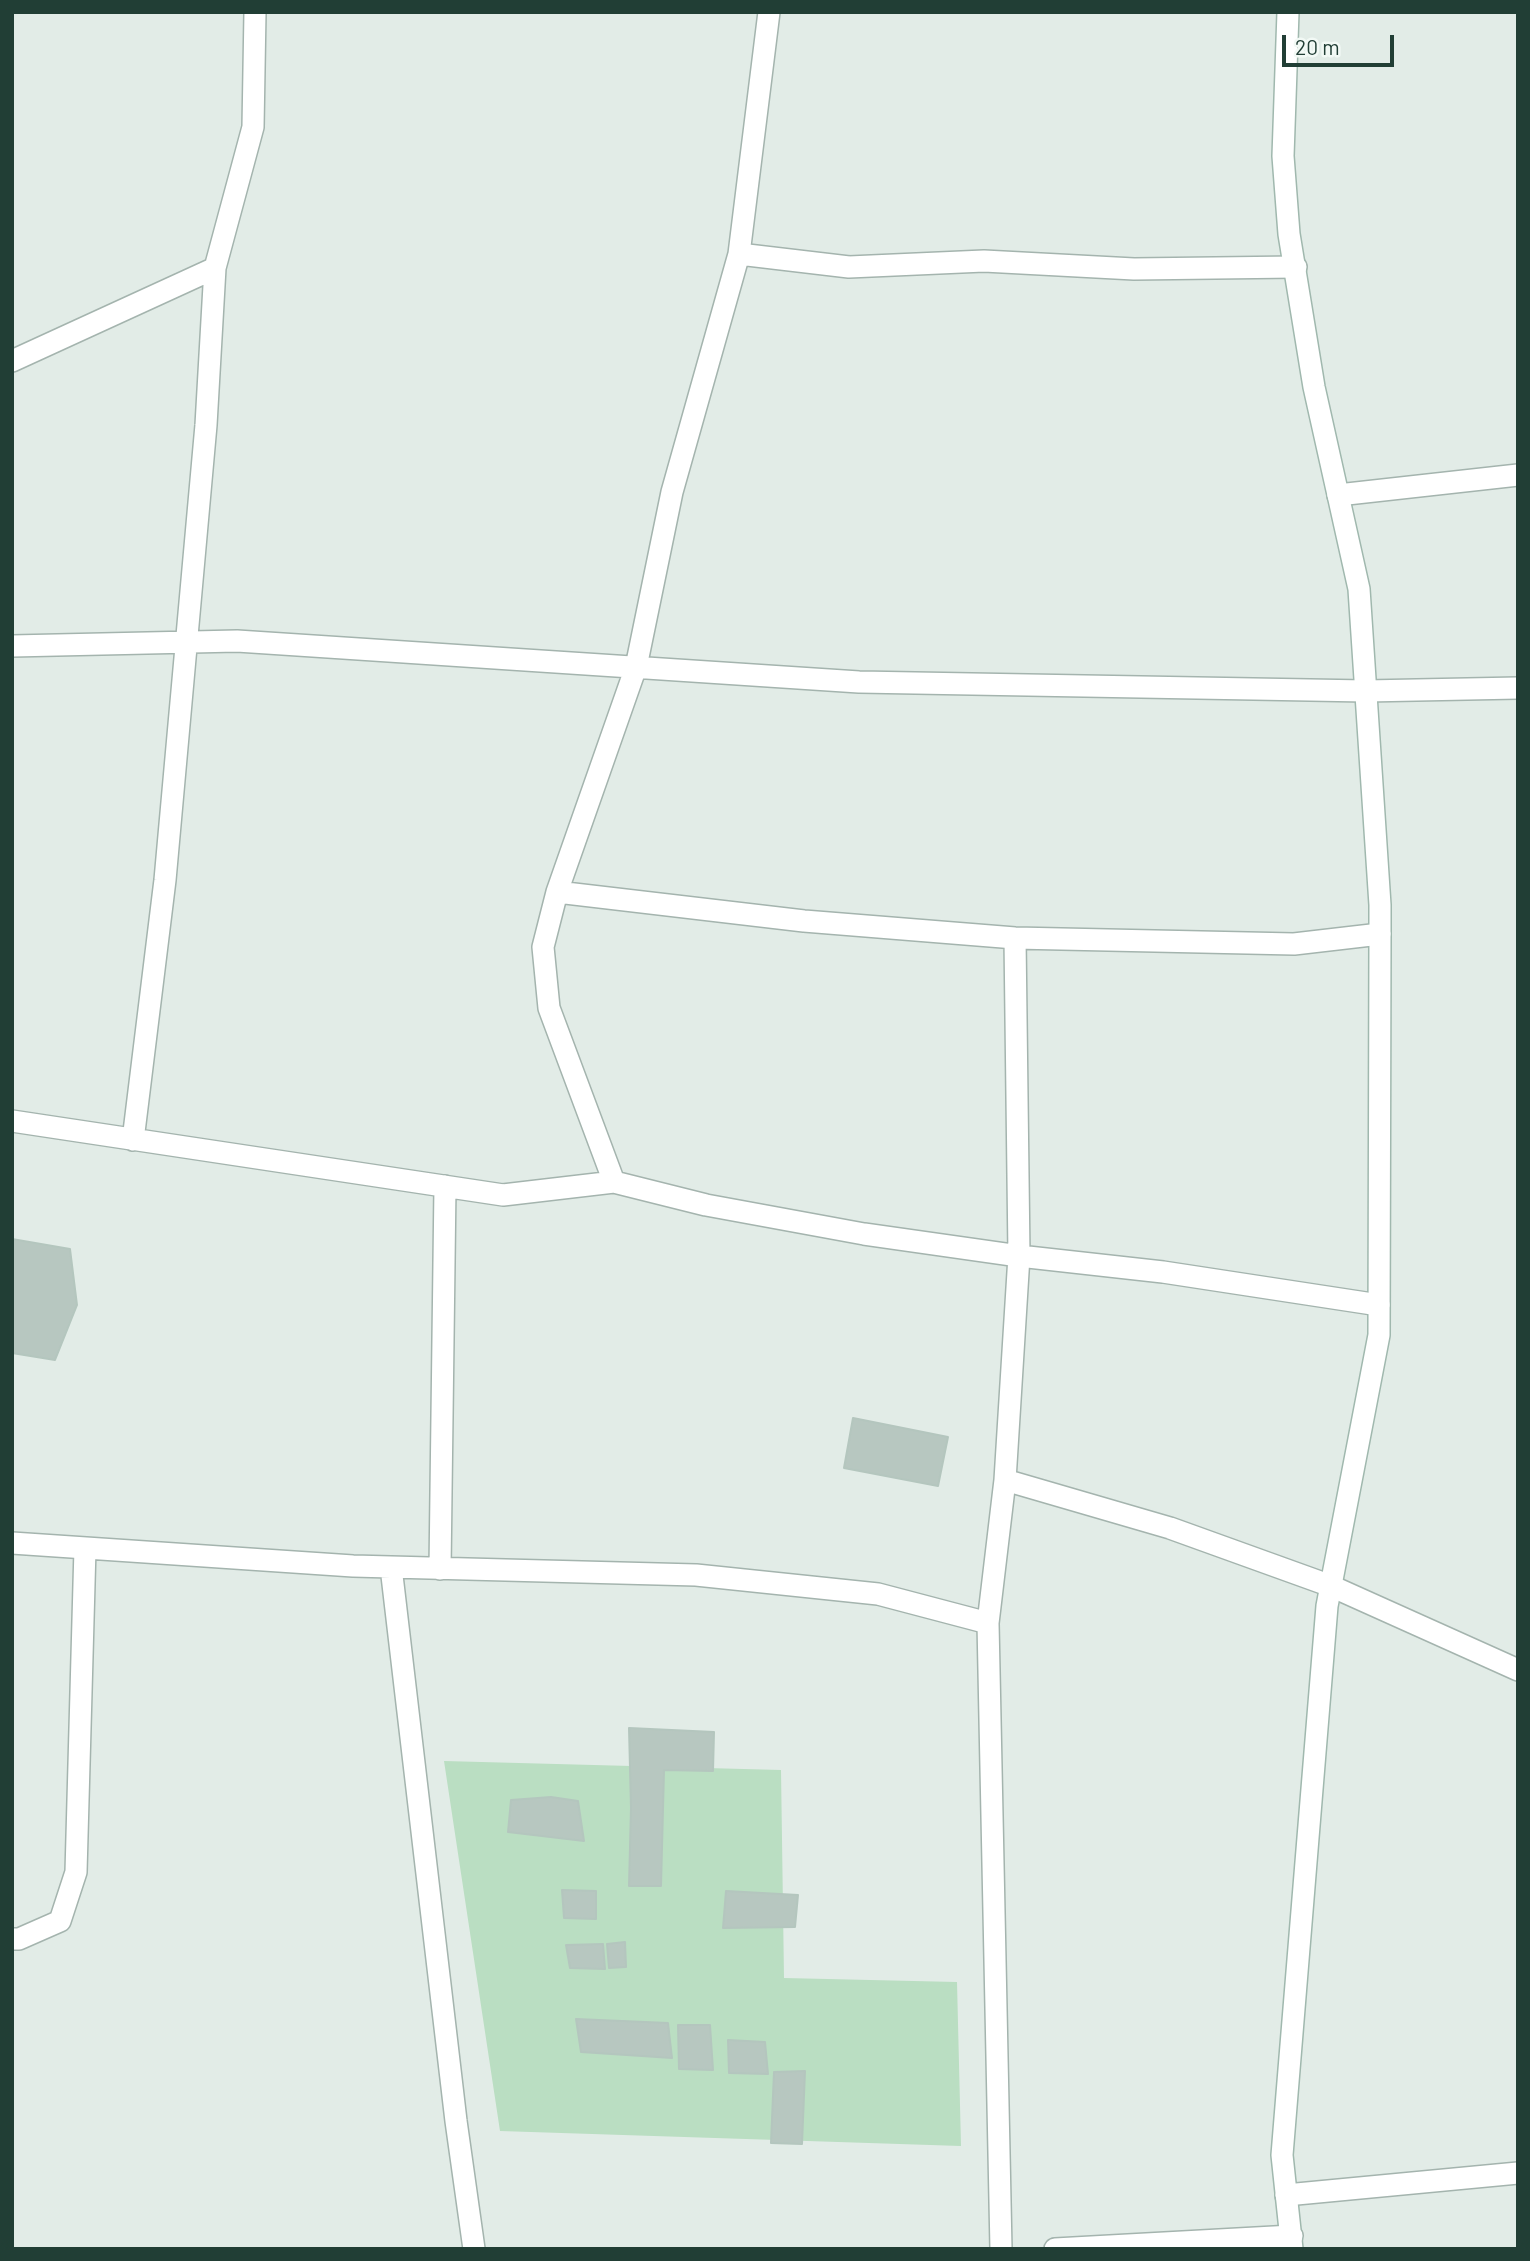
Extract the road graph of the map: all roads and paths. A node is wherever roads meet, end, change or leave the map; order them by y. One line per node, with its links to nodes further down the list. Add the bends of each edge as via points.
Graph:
1 (255, 12): 6 (street, via 253,127)
2 (769, 12): 4 (street)
3 (1288, 12): 5 (street, via 1283,156)
4 (739, 254): 5 (street, via 849,267 984,261 1135,269); 12 (street, via 672,492)
5 (1296, 267): 9 (street, via 1314,387)
6 (215, 268): 7 (street); 10 (street)
7 (12, 361)
8 (1518, 475): 9 (street)
9 (1338, 495): 14 (street, via 1359,589)
10 (187, 642): 11 (street); 12 (street, via 237,641); 19 (street, via 165,880)
11 (12, 646)
12 (636, 667): 14 (street, via 859,682); 15 (street)
13 (1518, 688): 14 (street)
14 (1366, 691): 16 (street)
15 (557, 891): 17 (street, via 804,921); 20 (street, via 543,947 549,1008)
16 (1380, 934): 17 (street, via 1294,944); 23 (street)
17 (1015, 938): 22 (street)
18 (12, 1121): 19 (street)
19 (133, 1140): 21 (street)
20 (614, 1182): 21 (street, via 503,1195); 22 (street, via 706,1205 864,1234)
21 (445, 1186): 28 (street)
22 (1019, 1256): 23 (street, via 1163,1272); 24 (street)
23 (1379, 1305): 29 (street, via 1379,1335)
24 (1005, 1480): 29 (street, via 1170,1528); 30 (street)
25 (12, 1543): 26 (street)
26 (85, 1548): 27 (street); 32 (street, via 76,1872 60,1921)
27 (391, 1567): 28 (street); 36 (street)
28 (440, 1569): 30 (street, via 696,1575 878,1594)
29 (1331, 1587): 31 (street); 34 (street, via 1282,2155)
30 (988, 1623): 37 (street)
31 (1518, 1670)
32 (12, 1939)
33 (1518, 2173): 34 (street)
34 (1286, 2195): 35 (street)
35 (1292, 2242): 38 (street)
36 (474, 2249)
37 (1001, 2249)
38 (1055, 2249)

